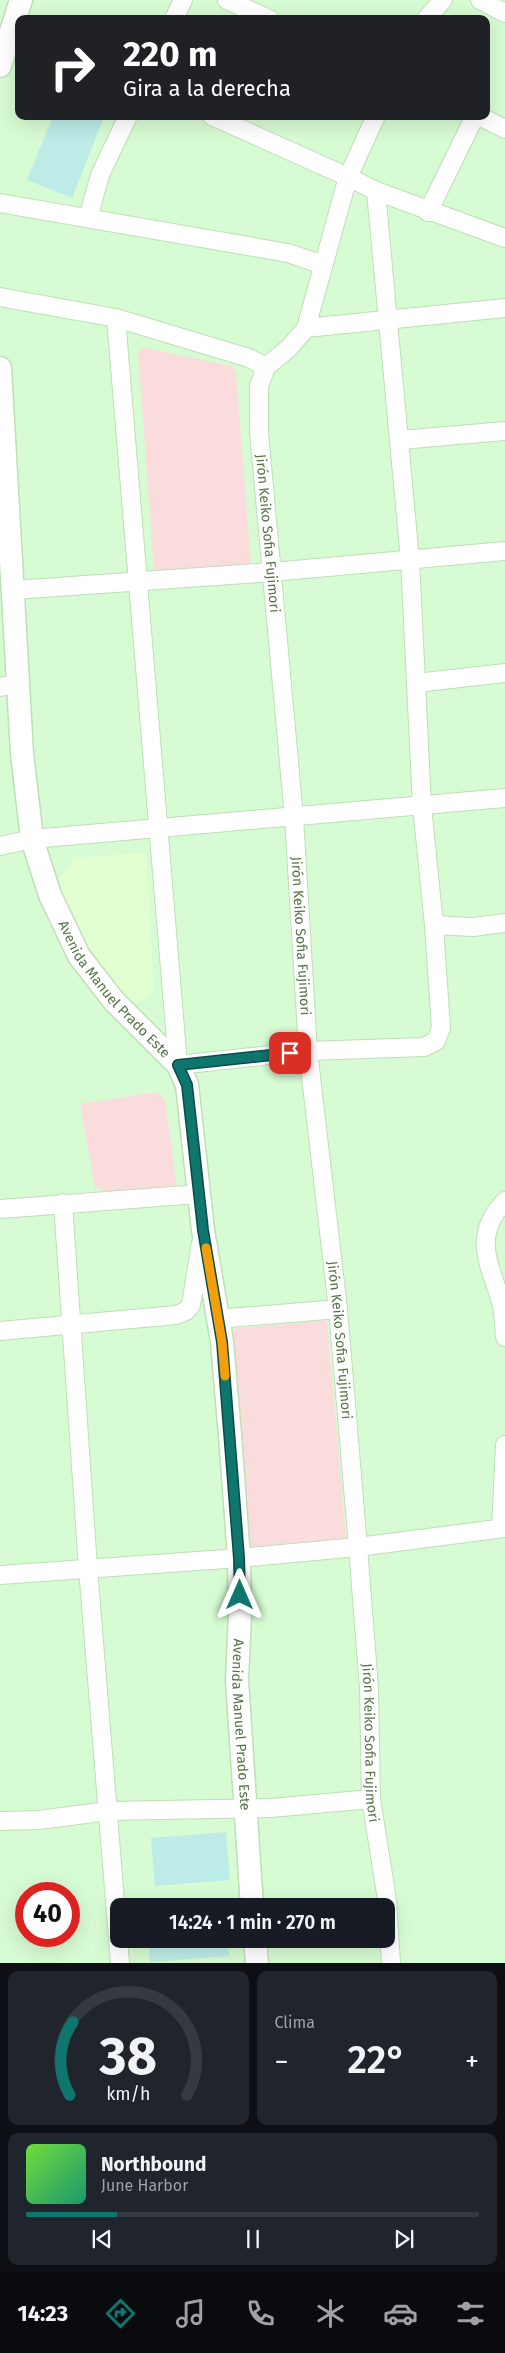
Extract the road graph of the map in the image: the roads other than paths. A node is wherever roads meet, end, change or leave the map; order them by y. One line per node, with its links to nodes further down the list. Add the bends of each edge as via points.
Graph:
1 (21, 0): 7 (street)
2 (183, 0): 8 (street)
3 (226, 0): 9 (street)
4 (442, 0): 10 (street)
5 (480, 0): 6 (street)
6 (505, 13)
7 (16, 15)
8 (176, 15)
9 (260, 15)
10 (429, 15)
11 (15, 19): 12 (street)
12 (0, 66)
13 (126, 120): 23 (street, via 100,175)
14 (221, 120): 19 (street)
15 (374, 120): 19 (street)
16 (475, 120): 22 (street)
17 (486, 120): 18 (street)
18 (505, 129)
19 (348, 177): 20 (street); 25 (street)
20 (376, 191): 22 (street); 29 (street)
21 (0, 203): 23 (street)
22 (428, 212): 24 (street)
23 (88, 218): 25 (street, via 288,253)
24 (505, 238)
25 (322, 265): 30 (street)
26 (0, 297): 28 (street)
27 (505, 308): 29 (street)
28 (116, 318): 31 (street, via 249,358); 38 (street)
29 (387, 319): 30 (street); 34 (street)
30 (306, 328): 31 (street)
31 (266, 367): 37 (street, Jirón Keiko Sofia Fujimori, via 259,386 259,432)
32 (0, 368): 39 (street, Avenida Manuel Prado Este)
33 (505, 431): 34 (street)
34 (400, 440): 36 (street)
35 (505, 551): 36 (street)
36 (410, 560): 37 (street); 42 (street)
37 (272, 572): 38 (street); 46 (street, Jirón Keiko Sofia Fujimori)
38 (139, 581): 39 (street); 47 (street)
39 (14, 590): 40 (street, Avenida Manuel Prado Este)
40 (8, 634): 43 (street, Avenida Manuel Prado Este)
41 (505, 673): 42 (street)
42 (416, 683): 45 (street)
43 (9, 685): 48 (street, Avenida Manuel Prado Este, via 22,753)
44 (505, 798): 45 (street)
45 (422, 806): 46 (street); 51 (street)
46 (294, 817): 47 (street); 52 (street, Jirón Keiko Sofia Fujimori)
47 (158, 828): 48 (street); 53 (street)
48 (32, 839): 49 (street); 53 (street, Avenida Manuel Prado Este, via 50,894 79,956 114,1001)
49 (0, 846)
50 (505, 923): 51 (street, via 473,928)
51 (434, 925): 52 (street, via 441,1028 436,1041 424,1047)
52 (308, 1051): 53 (street); 59 (street, Jirón Keiko Sofia Fujimori)
53 (178, 1065): 54 (street, Avenida Manuel Prado Este, via 187,1085)
54 (200, 1194): 56 (street); 58 (street, Avenida Manuel Prado Este)
55 (505, 1201): 63 (street, via 494,1213 485,1248 488,1268 502,1304)
56 (63, 1203): 57 (street); 61 (street)
57 (0, 1209)
58 (203, 1230): 60 (street, Avenida Manuel Prado Este); 61 (street, via 191,1305 186,1311 176,1316)
59 (338, 1308): 60 (street); 66 (street, Jirón Keiko Sofia Fujimori)
60 (217, 1319): 67 (street, Avenida Manuel Prado Este)
61 (71, 1326): 62 (street); 68 (street)
62 (0, 1330)
63 (505, 1337)
64 (505, 1445): 65 (street)
65 (503, 1528): 66 (street)
66 (358, 1547): 67 (street); 70 (street, Jirón Keiko Sofia Fujimori, via 369,1688)
67 (239, 1558): 68 (street); 71 (street, Avenida Manuel Prado Este, via 237,1680)
68 (88, 1568): 69 (street); 72 (street)
69 (0, 1575)
70 (371, 1799): 71 (street); 78 (street, Jirón Keiko Sofia Fujimori, via 387,1900)
71 (245, 1809): 72 (street); 74 (street, Avenida Manuel Prado Este)
72 (108, 1811): 73 (street, via 40,1820); 76 (street)
73 (0, 1821)
74 (251, 1898)
75 (256, 1948): 77 (street)
76 (120, 1963)
77 (257, 1963)
78 (391, 1963)

